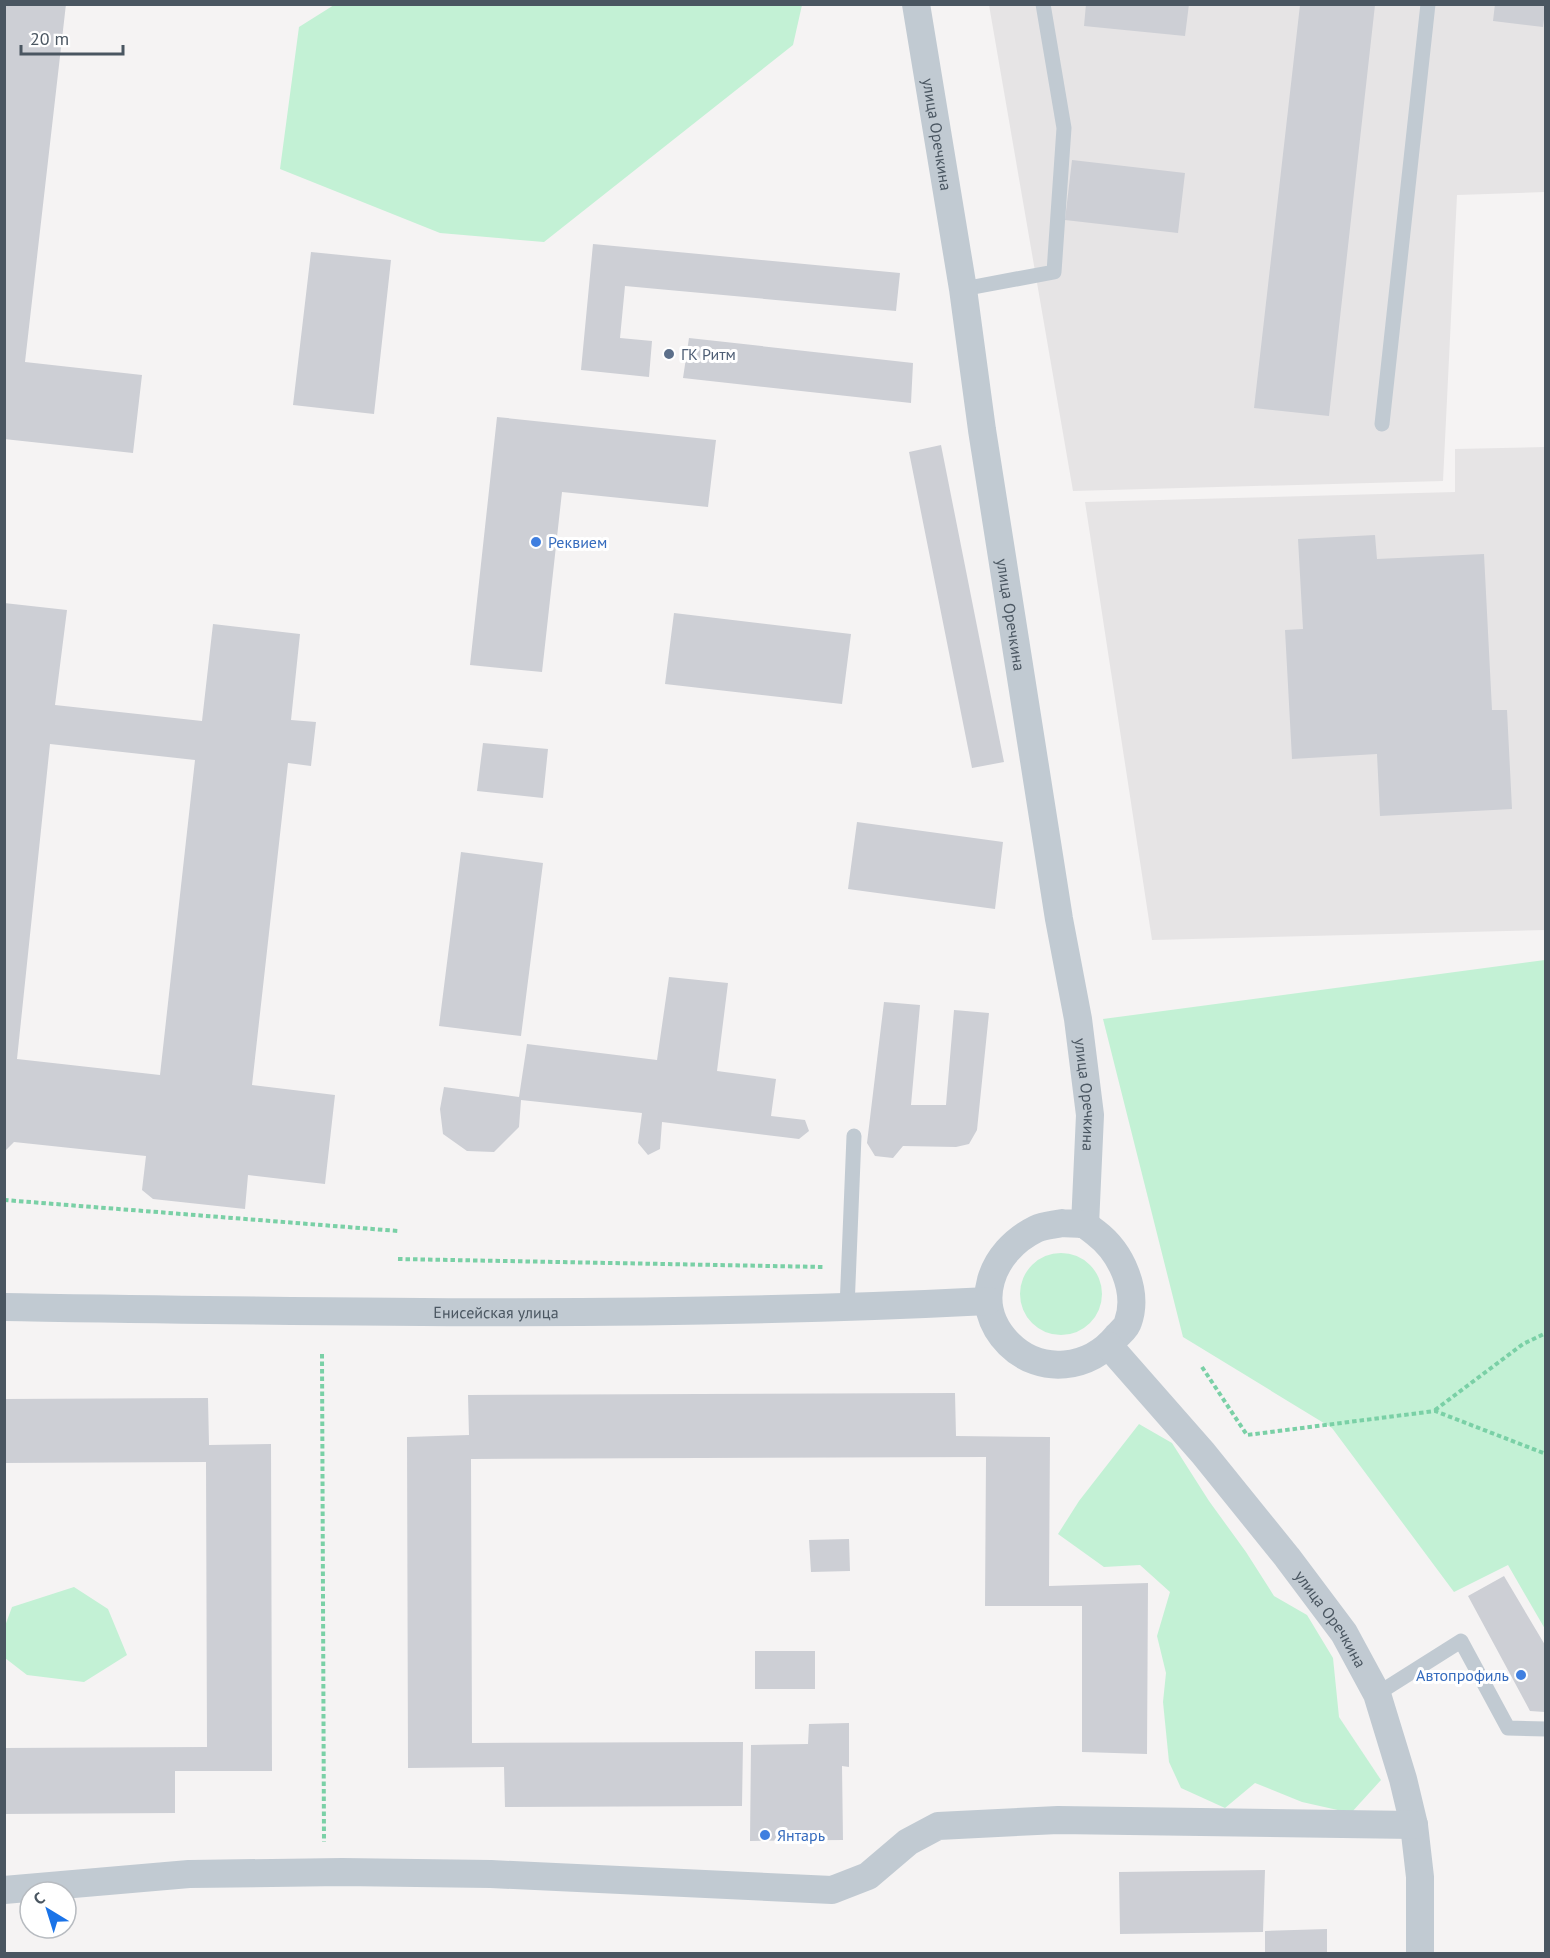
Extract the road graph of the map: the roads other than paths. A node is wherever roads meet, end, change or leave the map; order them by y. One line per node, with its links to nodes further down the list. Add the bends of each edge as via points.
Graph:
1 (916, 4): 4 (street, улица Оречкина)
2 (1043, 4): 4 (lane, via 1064,128 1054,272)
3 (1428, 4): 5 (lane)
4 (963, 289): 7 (street, улица Оречкина, via 982,430 1078,1019 1090,1115)
5 (1382, 424)
6 (854, 1136): 10 (lane)
7 (1085, 1225): 8 (street, via 1062,1223 1038,1228 1016,1241 997,1262 989,1283); 11 (street, via 1104,1239 1120,1259 1128,1280 1128,1323)
8 (988, 1301): 10 (street, Енисейская улица); 11 (street, via 1003,1338 1017,1352 1039,1363 1081,1362)
9 (4, 1307): 10 (street, Енисейская улица, via 403,1313)
10 (847, 1308)
11 (1109, 1346): 12 (street, улица Оречкина, via 1287,1557 1344,1633)
12 (1377, 1694): 13 (lane, via 1461,1641 1508,1728); 14 (street, улица Оречкина)
13 (1545, 1729)
14 (1414, 1825): 15 (street, via 1058,1820 938,1826 908,1842 867,1876 832,1890 490,1874 324,1873 189,1874); 16 (street, улица Оречкина, via 1420,1877)
15 (4, 1890)
16 (1420, 1953)

